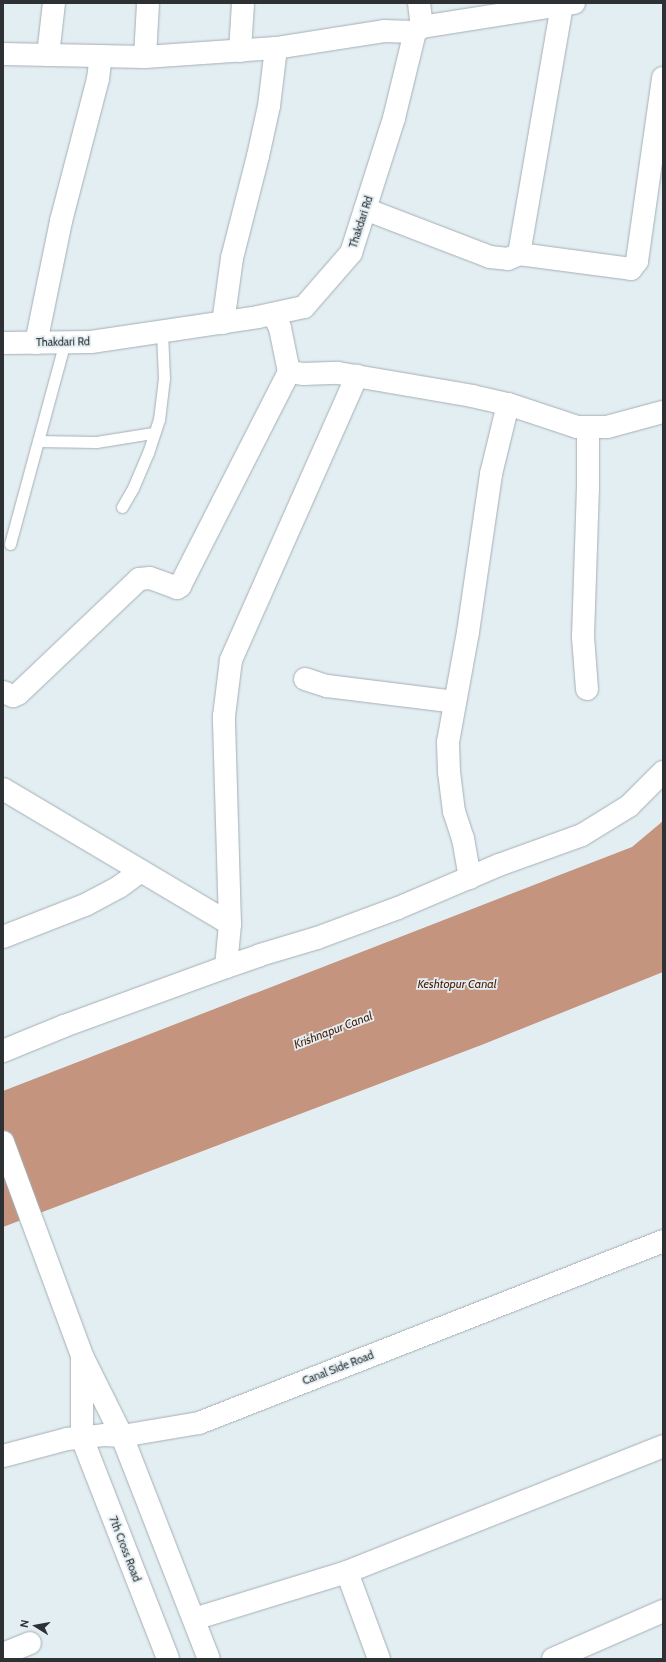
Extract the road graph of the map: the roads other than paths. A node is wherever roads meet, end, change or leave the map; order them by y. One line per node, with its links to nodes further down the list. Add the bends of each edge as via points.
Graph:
1 (54, 3): 10 (street)
2 (148, 3): 12 (street)
3 (243, 3): 8 (street)
4 (420, 3): 6 (street, Thakdari Rd)
5 (568, 4): 6 (street); 15 (street)
6 (419, 29): 7 (street, via 384,31); 14 (street, Thakdari Rd)
7 (276, 48): 8 (street); 17 (street, via 258,156 232,258)
8 (240, 51): 12 (street)
9 (3, 54): 10 (street)
10 (48, 55): 11 (street)
11 (101, 56): 12 (street); 21 (street, via 98,79 61,221)
12 (145, 57)
13 (663, 78): 15 (street, via 638,261 635,266 631,269)
14 (365, 209): 15 (street, via 490,257 508,259); 16 (street, Thakdari Rd, via 351,253 304,307)
15 (519, 254)
16 (273, 314): 17 (street, Thakdari Rd); 22 (street, via 280,328)
17 (223, 323): 18 (street, Thakdari Rd)
18 (162, 332): 19 (street, Thakdari Rd, via 91,342); 27 (lane, via 164,378 159,420)
19 (65, 342): 21 (street, Thakdari Rd); 28 (lane)
20 (3, 343): 21 (street, Thakdari Rd)
21 (36, 343)
22 (290, 372): 23 (street); 33 (street, via 180,586 177,588 150,578 139,579 18,694 13,696)
23 (357, 376): 24 (street); 39 (street, via 231,660 224,716)
24 (508, 404): 26 (street, via 577,427); 34 (street, via 491,474)
25 (663, 412): 26 (street, via 607,427)
26 (588, 427): 32 (street, via 583,637)
27 (154, 433): 28 (lane, via 96,442); 29 (lane, via 133,488)
28 (38, 441): 30 (lane)
29 (122, 507)
30 (10, 544)
31 (305, 679): 34 (street, via 327,686)
32 (587, 689)
33 (3, 692)
34 (455, 702): 38 (street, via 448,742 449,772 454,812 463,839)
35 (663, 772): 38 (street, via 629,806 582,834)
36 (3, 789): 37 (street)
37 (141, 871): 39 (street); 40 (street, via 120,887 87,904)
38 (470, 878): 41 (street, via 317,938)
39 (230, 924): 41 (street)
40 (3, 937)
41 (226, 967): 42 (street)
42 (3, 1051)
43 (3, 1142): 45 (street)
44 (663, 1241): 46 (street, Canal Side Road, via 199,1423)
45 (81, 1353): 46 (street); 47 (street)
46 (122, 1436): 47 (street, Canal Side Road); 52 (street)
47 (82, 1438): 49 (street, Canal Side Road, via 67,1439); 55 (street, 7th Cross Road)
48 (663, 1446): 50 (street)
49 (3, 1456)
50 (346, 1572): 52 (street); 57 (street)
51 (663, 1611): 58 (street)
52 (194, 1619): 56 (street)
53 (30, 1643): 54 (street)
54 (3, 1654)
55 (168, 1659)
56 (209, 1659)
57 (380, 1659)
58 (553, 1659)

